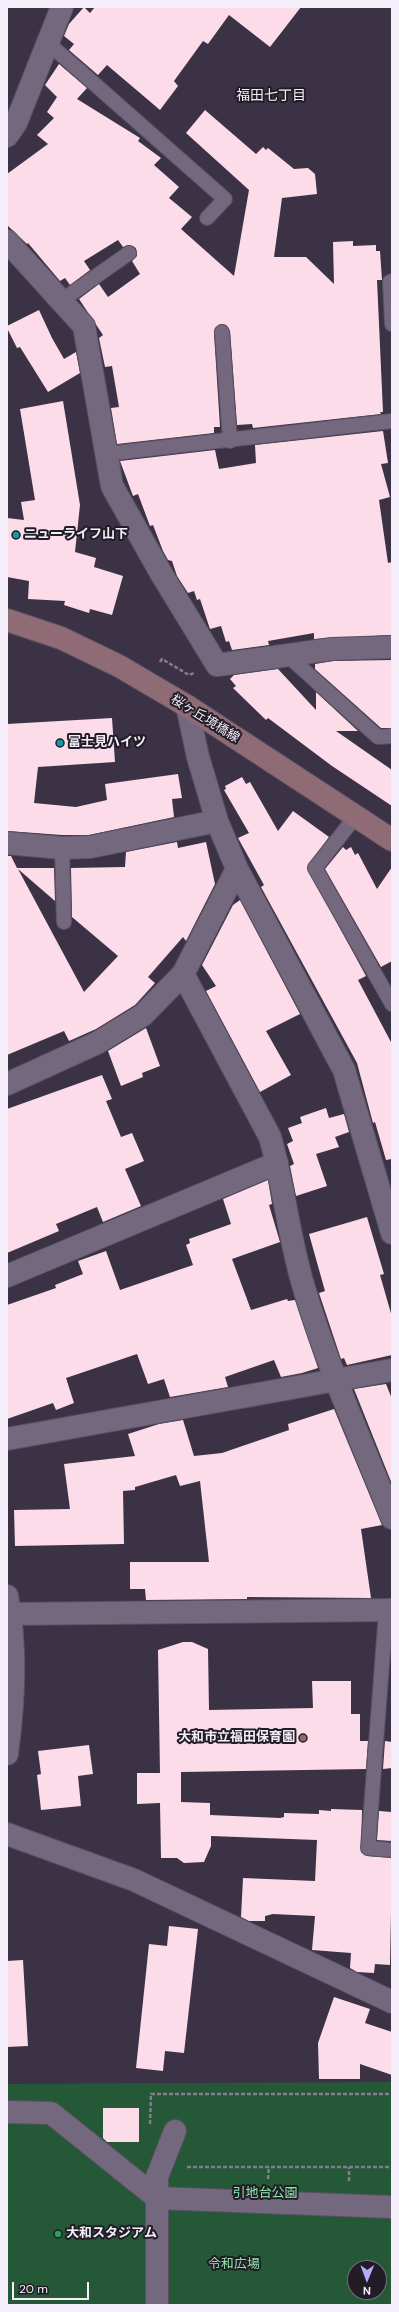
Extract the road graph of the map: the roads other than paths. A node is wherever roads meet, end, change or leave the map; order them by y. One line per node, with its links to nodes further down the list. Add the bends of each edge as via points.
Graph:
1 (62, 7): 2 (street)
2 (48, 42): 3 (street, via 16,124); 4 (lane, via 225,199)
3 (7, 136)
4 (207, 218)
5 (7, 241): 8 (street)
6 (128, 254): 8 (lane)
7 (392, 281): 9 (lane)
8 (61, 300): 13 (street, via 84,326)
9 (392, 324)
10 (222, 332): 12 (lane)
11 (392, 421): 12 (lane)
12 (230, 441): 13 (lane)
13 (106, 454): 16 (street, via 112,486 217,665)
14 (7, 620): 17 (street, 桜ヶ丘境橋線, via 61,638 119,666)
15 (392, 647): 16 (street, via 332,649)
16 (287, 655): 18 (lane, via 378,737)
17 (187, 706): 19 (street, 桜ヶ丘境橋線); 20 (street, via 198,757)
18 (392, 736)
19 (356, 816): 21 (street, 桜ヶ丘境橋線); 27 (lane, via 316,868)
20 (218, 821): 23 (street, via 90,847); 24 (street)
21 (392, 840)
22 (7, 843): 23 (street)
23 (62, 848): 25 (lane)
24 (237, 869): 26 (street); 30 (street, via 344,1070)
25 (64, 922)
26 (183, 974): 28 (street, via 143,1015 97,1043); 29 (street, via 270,1137)
27 (392, 1004)
28 (7, 1084)
29 (277, 1163): 31 (street); 33 (street, via 304,1288)
30 (392, 1233)
31 (7, 1276)
32 (392, 1370): 33 (street)
33 (337, 1380): 34 (street); 35 (street)
34 (7, 1440)
35 (392, 1518)
36 (8, 1608): 37 (street); 38 (street, via 13,1706)
37 (389, 1611): 40 (lane, via 368,1848)
38 (7, 1754)
39 (7, 1834): 41 (street, via 134,1880)
40 (392, 1850)
41 (392, 2002)
42 (7, 2112): 44 (street, via 51,2113)
43 (175, 2131): 44 (street, via 157,2177)
44 (158, 2198): 45 (street); 46 (street)
45 (392, 2207)
46 (157, 2305)

